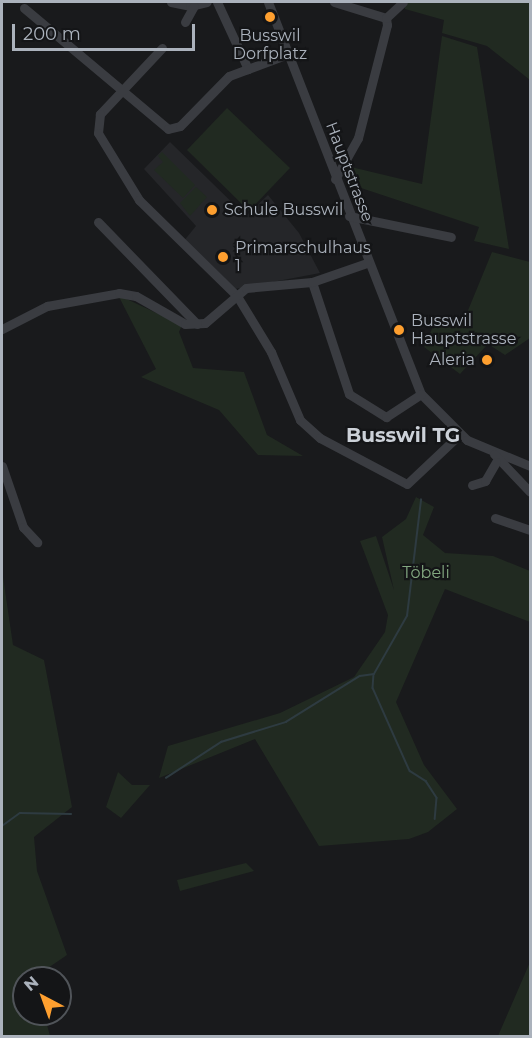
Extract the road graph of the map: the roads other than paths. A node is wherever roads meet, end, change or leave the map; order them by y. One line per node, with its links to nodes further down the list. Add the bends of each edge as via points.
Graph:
1 (171, 2): 7 (street)
2 (207, 2): 7 (street)
3 (217, 2): 13 (street)
4 (268, 2): 12 (street, Hauptstrasse)
5 (334, 2): 9 (street)
6 (403, 2): 9 (street)
7 (194, 6): 10 (street)
8 (24, 8): 14 (street)
9 (386, 18): 15 (street, via 358,138)
10 (185, 22)
11 (162, 48): 14 (street)
12 (288, 54): 13 (street); 15 (street, Hauptstrasse)
13 (248, 69): 14 (street, via 229,76 180,126 168,129)
14 (121, 94): 21 (street, via 97,120 106,152 139,200)
15 (335, 179): 16 (street, Hauptstrasse)
16 (349, 216): 18 (street); 19 (street, Hauptstrasse)
17 (98, 222): 22 (street)
18 (451, 237)
19 (367, 263): 20 (street); 24 (street, Hauptstrasse)
20 (312, 282): 21 (street, via 265,284); 24 (street, via 349,394 386,417)
21 (237, 296): 22 (street, via 219,316); 25 (street, via 271,352 300,420 313,434 407,484 416,482)
22 (197, 324): 23 (street, via 173,320 136,296 118,293 47,306)
23 (2, 329)
24 (421, 394): 25 (street, Hauptstrasse)
25 (459, 435): 26 (street, Hauptstrasse)
26 (495, 458): 28 (street, Hauptstrasse); 29 (street, via 485,481); 30 (street)
27 (2, 466): 33 (street, via 22,527)
28 (531, 466)
29 (472, 484)
30 (531, 492)
31 (495, 518): 32 (street)
32 (531, 530)
33 (37, 542)

